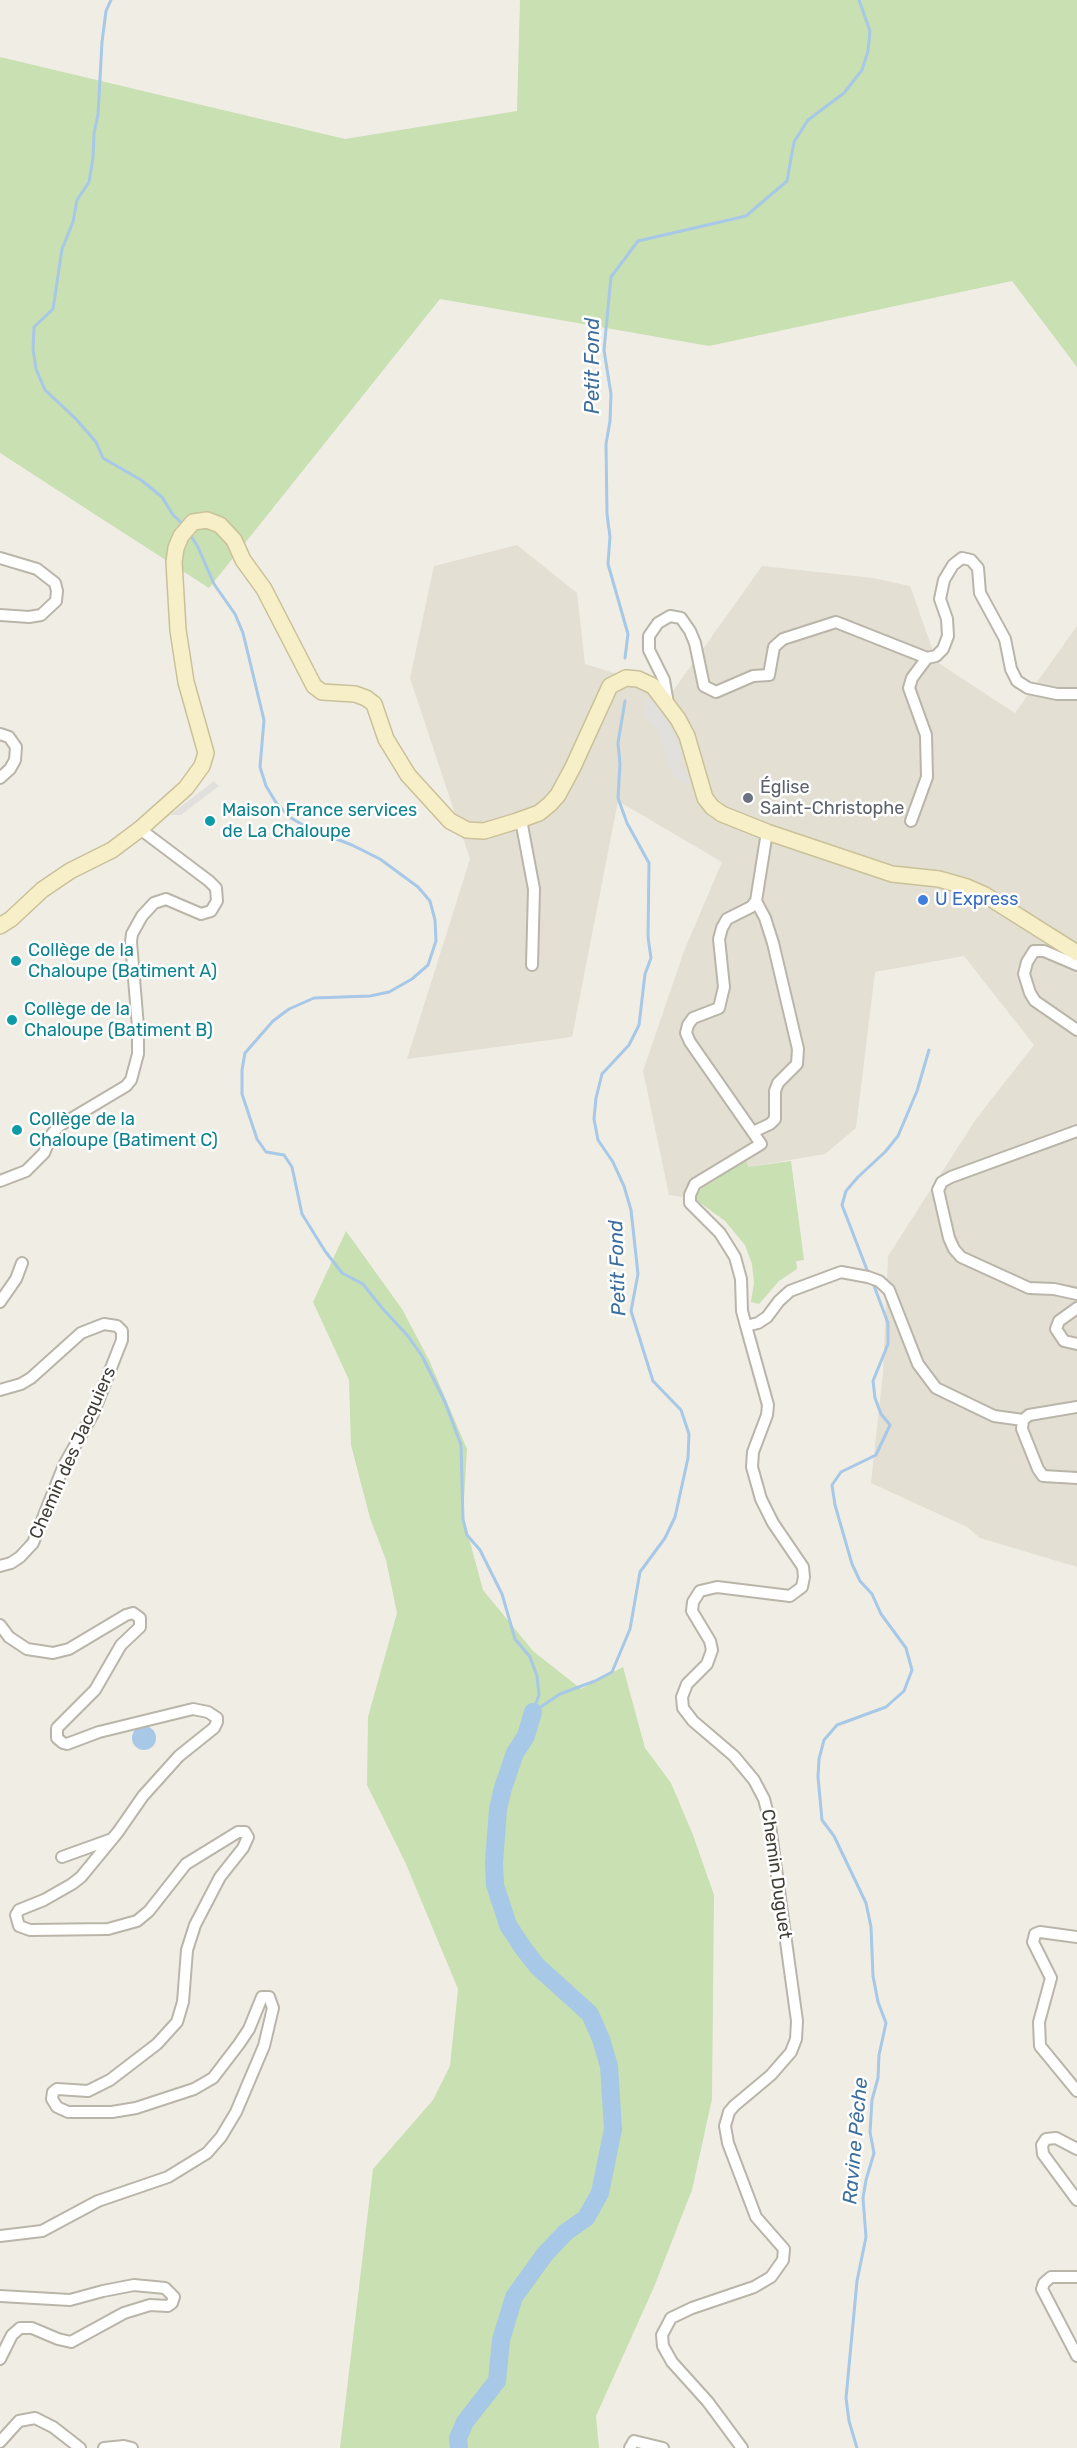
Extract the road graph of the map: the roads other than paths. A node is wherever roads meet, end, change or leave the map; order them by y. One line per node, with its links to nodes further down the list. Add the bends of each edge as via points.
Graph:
1 (0, 558): 2 (street, via 37,569 55,583 57,591 56,601 41,615)
2 (0, 615)
3 (927, 658): 4 (street, via 943,649 948,636 940,599 944,580 962,558 971,560 978,568 980,593 1005,639 1017,681 1028,688); 5 (street, via 836,622 783,639 774,647 769,675 753,676 716,692 704,686 690,631 681,618 670,616 658,623 649,636 649,650 664,680); 9 (street, via 909,688 926,735 927,777)
4 (1077, 694)
5 (668, 704): 8 (main road, via 653,686 638,679 626,678 610,686 558,795 539,813); 11 (main road, via 687,736 702,788 712,807)
6 (0, 734): 7 (street, via 9,737 16,747 15,760)
7 (0, 777)
8 (521, 820): 10 (main road, via 476,832 450,820 408,775 386,739 374,704 355,694 322,692 314,686 234,540 220,525 207,520 193,522 181,536 174,562 186,682 206,753 186,788); 15 (street, via 534,889)
9 (911, 821)
10 (140, 829): 13 (main road, via 112,850 70,871); 20 (street, via 209,881 216,888 217,901 211,910 201,914 166,899 154,903 142,916 131,942 138,1027 138,1054 131,1080 60,1126 26,1172)
11 (767, 832): 12 (street); 14 (main road, via 892,874 939,879 967,887)
12 (756, 901): 19 (street, via 773,943 798,1049 797,1064 775,1091 775,1119); 19 (street, via 727,919 722,928 719,939 724,987 720,1008 693,1018 686,1033)
13 (0, 926)
14 (1077, 953)
15 (532, 965)
16 (1077, 965): 17 (street, via 1044,951 1034,951 1024,974 1035,1000)
17 (1077, 1030)
18 (1077, 1131): 22 (street, via 951,1177 938,1190 949,1238 961,1257 1029,1288)
19 (753, 1132): 25 (street, via 761,1144 695,1184 690,1195 690,1203 720,1233 735,1257)
20 (0, 1181)
21 (22, 1263): 23 (street)
22 (1077, 1294)
23 (0, 1302)
24 (1077, 1308): 26 (street, via 1059,1321 1056,1329 1064,1341)
25 (746, 1326): 29 (street, via 767,1317 790,1291 841,1272 868,1277 890,1290 918,1364 936,1388 994,1416); 50 (street, Chemin Duguet, via 768,1405 752,1467 761,1499 803,1567 804,1577 802,1587 790,1596 717,1587 700,1591 692,1611 712,1650 707,1664 687,1684 682,1696 683,1708 693,1721 734,1756 754,1780 770,1818 797,2021 796,2039 791,2052 771,2075 729,2112 725,2126 756,2217 784,2249 783,2260 771,2277 754,2288 671,2318 662,2335 672,2362)
26 (1077, 1344)
27 (0, 1390): 31 (street, Chemin des Jacquiers, via 31,1378 81,1334 104,1324 122,1331 93,1414 57,1481 33,1543 20,1557)
28 (1077, 1407): 29 (street, via 1037,1412)
29 (1023, 1420): 30 (street, via 1022,1429 1043,1476)
30 (1077, 1478)
31 (0, 1566)
32 (0, 1625): 33 (street, via 27,1649 53,1653 74,1646 126,1615 134,1613 140,1618 140,1627 121,1645 95,1690 57,1728 57,1738 63,1743 193,1709 217,1718 214,1728 179,1756 143,1796)
33 (113, 1839): 34 (street); 39 (street, via 72,1884 19,1910 19,1926 30,1930 108,1929 137,1921 186,1864 238,1832 248,1837 220,1877 195,1925 187,1950 183,2002 177,2022 157,2044 110,2080 88,2091 57,2089 52,2099 57,2107 68,2112 112,2112 204,2084 213,2078 246,2034 259,2001 266,1996 273,2008 270,2029 236,2112 207,2153 168,2177 98,2201 42,2231)
34 (62, 1857)
35 (1077, 1937): 36 (street, via 1040,1932 1033,1942 1052,1978 1039,2022 1040,2046)
36 (1077, 2091)
37 (1077, 2149): 38 (street, via 1056,2138 1046,2139 1042,2145 1043,2154)
38 (1077, 2200)
39 (0, 2236)
40 (1077, 2277): 42 (street, via 1051,2277 1042,2289)
41 (0, 2295): 43 (street, via 70,2300 135,2285 165,2288 174,2297 168,2306 150,2305 124,2313 71,2342 32,2328 20,2328)
42 (1077, 2356)
43 (0, 2359)
44 (0, 2442): 45 (street, via 19,2421 34,2418)
45 (80, 2448)
46 (104, 2448): 47 (street)
47 (132, 2448)
48 (630, 2448): 49 (street, via 634,2441)
49 (663, 2448)
50 (742, 2448)

